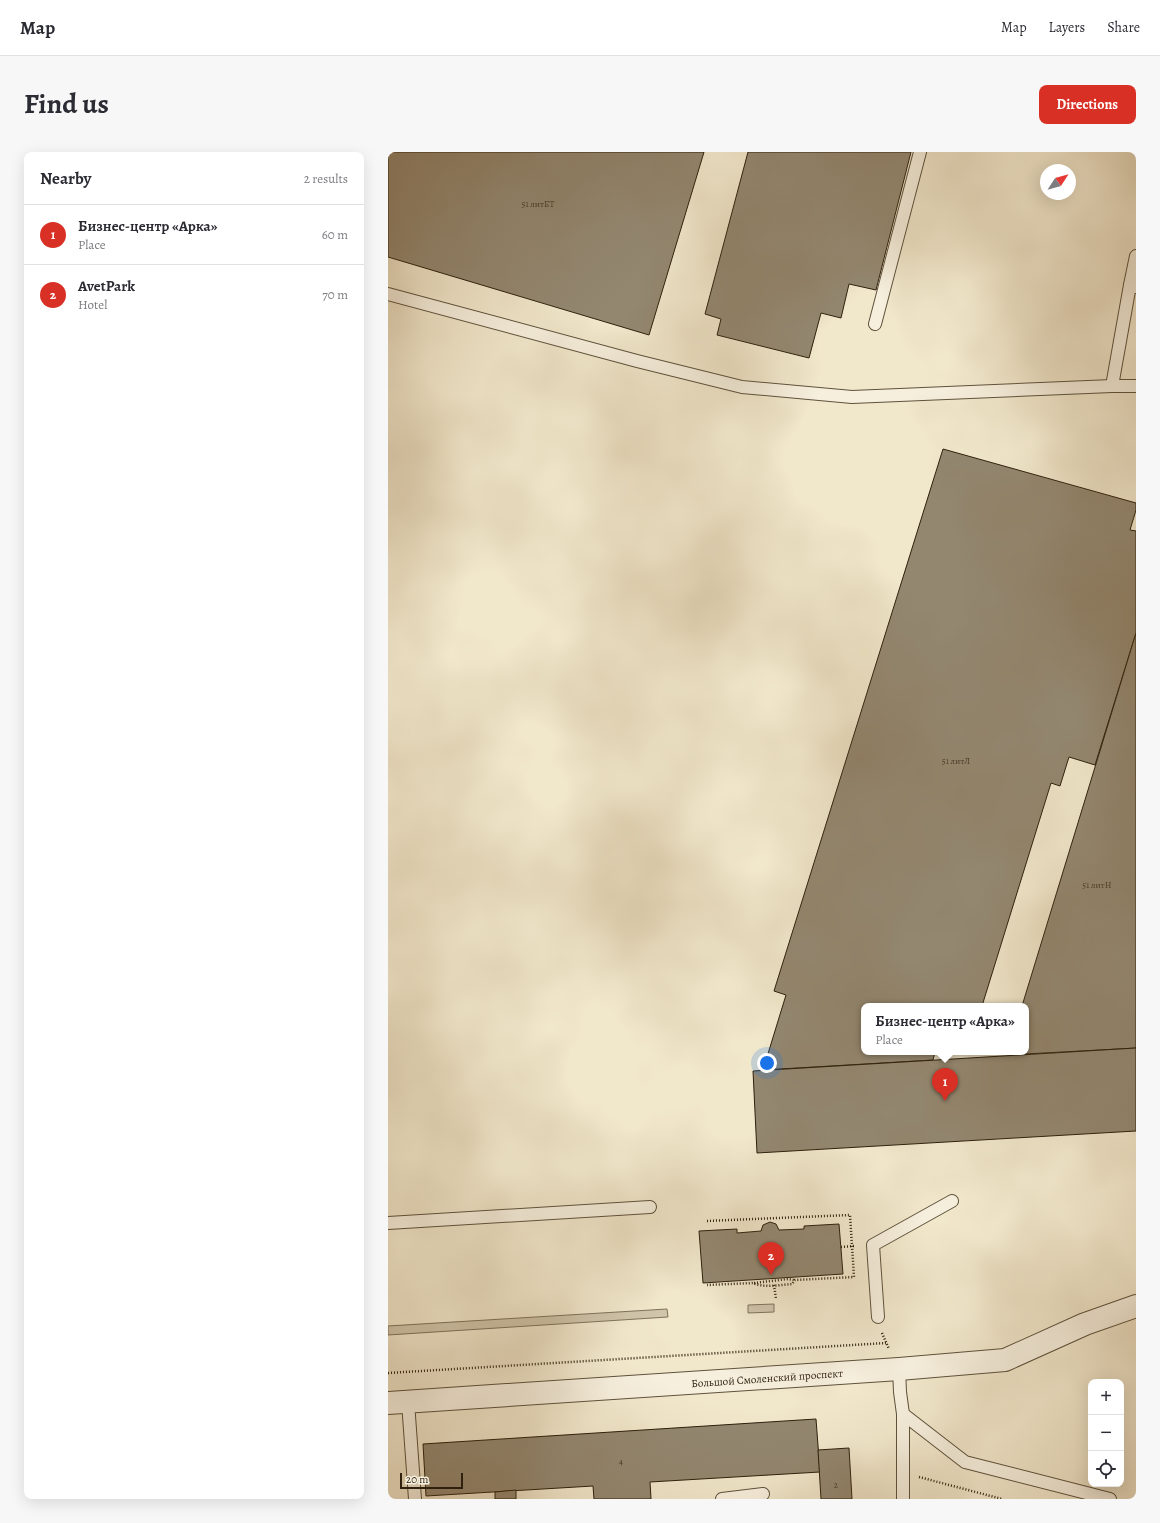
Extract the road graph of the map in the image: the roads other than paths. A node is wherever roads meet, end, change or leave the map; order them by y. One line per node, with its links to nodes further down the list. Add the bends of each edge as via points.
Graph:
1 (920, 152): 5 (lane)
2 (1136, 256): 3 (lane)
3 (1133, 286): 6 (lane)
4 (388, 294): 6 (lane, via 637,361 742,386 852,397)
5 (875, 324)
6 (1112, 386): 7 (lane)
7 (1136, 386)
8 (952, 1201): 12 (lane, via 873,1245)
9 (650, 1207): 10 (lane)
10 (388, 1223)
11 (1136, 1306): 13 (street, Большой Смоленский проспект, via 1085,1324 1005,1360)
12 (878, 1317)
13 (899, 1369): 14 (street, Большой Смоленский проспект); 15 (lane)
14 (398, 1403): 17 (lane)
15 (903, 1414): 19 (lane); 20 (lane, via 965,1462)
16 (763, 1494): 18 (lane)
17 (414, 1499)
18 (722, 1499)
19 (903, 1499)
20 (1110, 1499)

